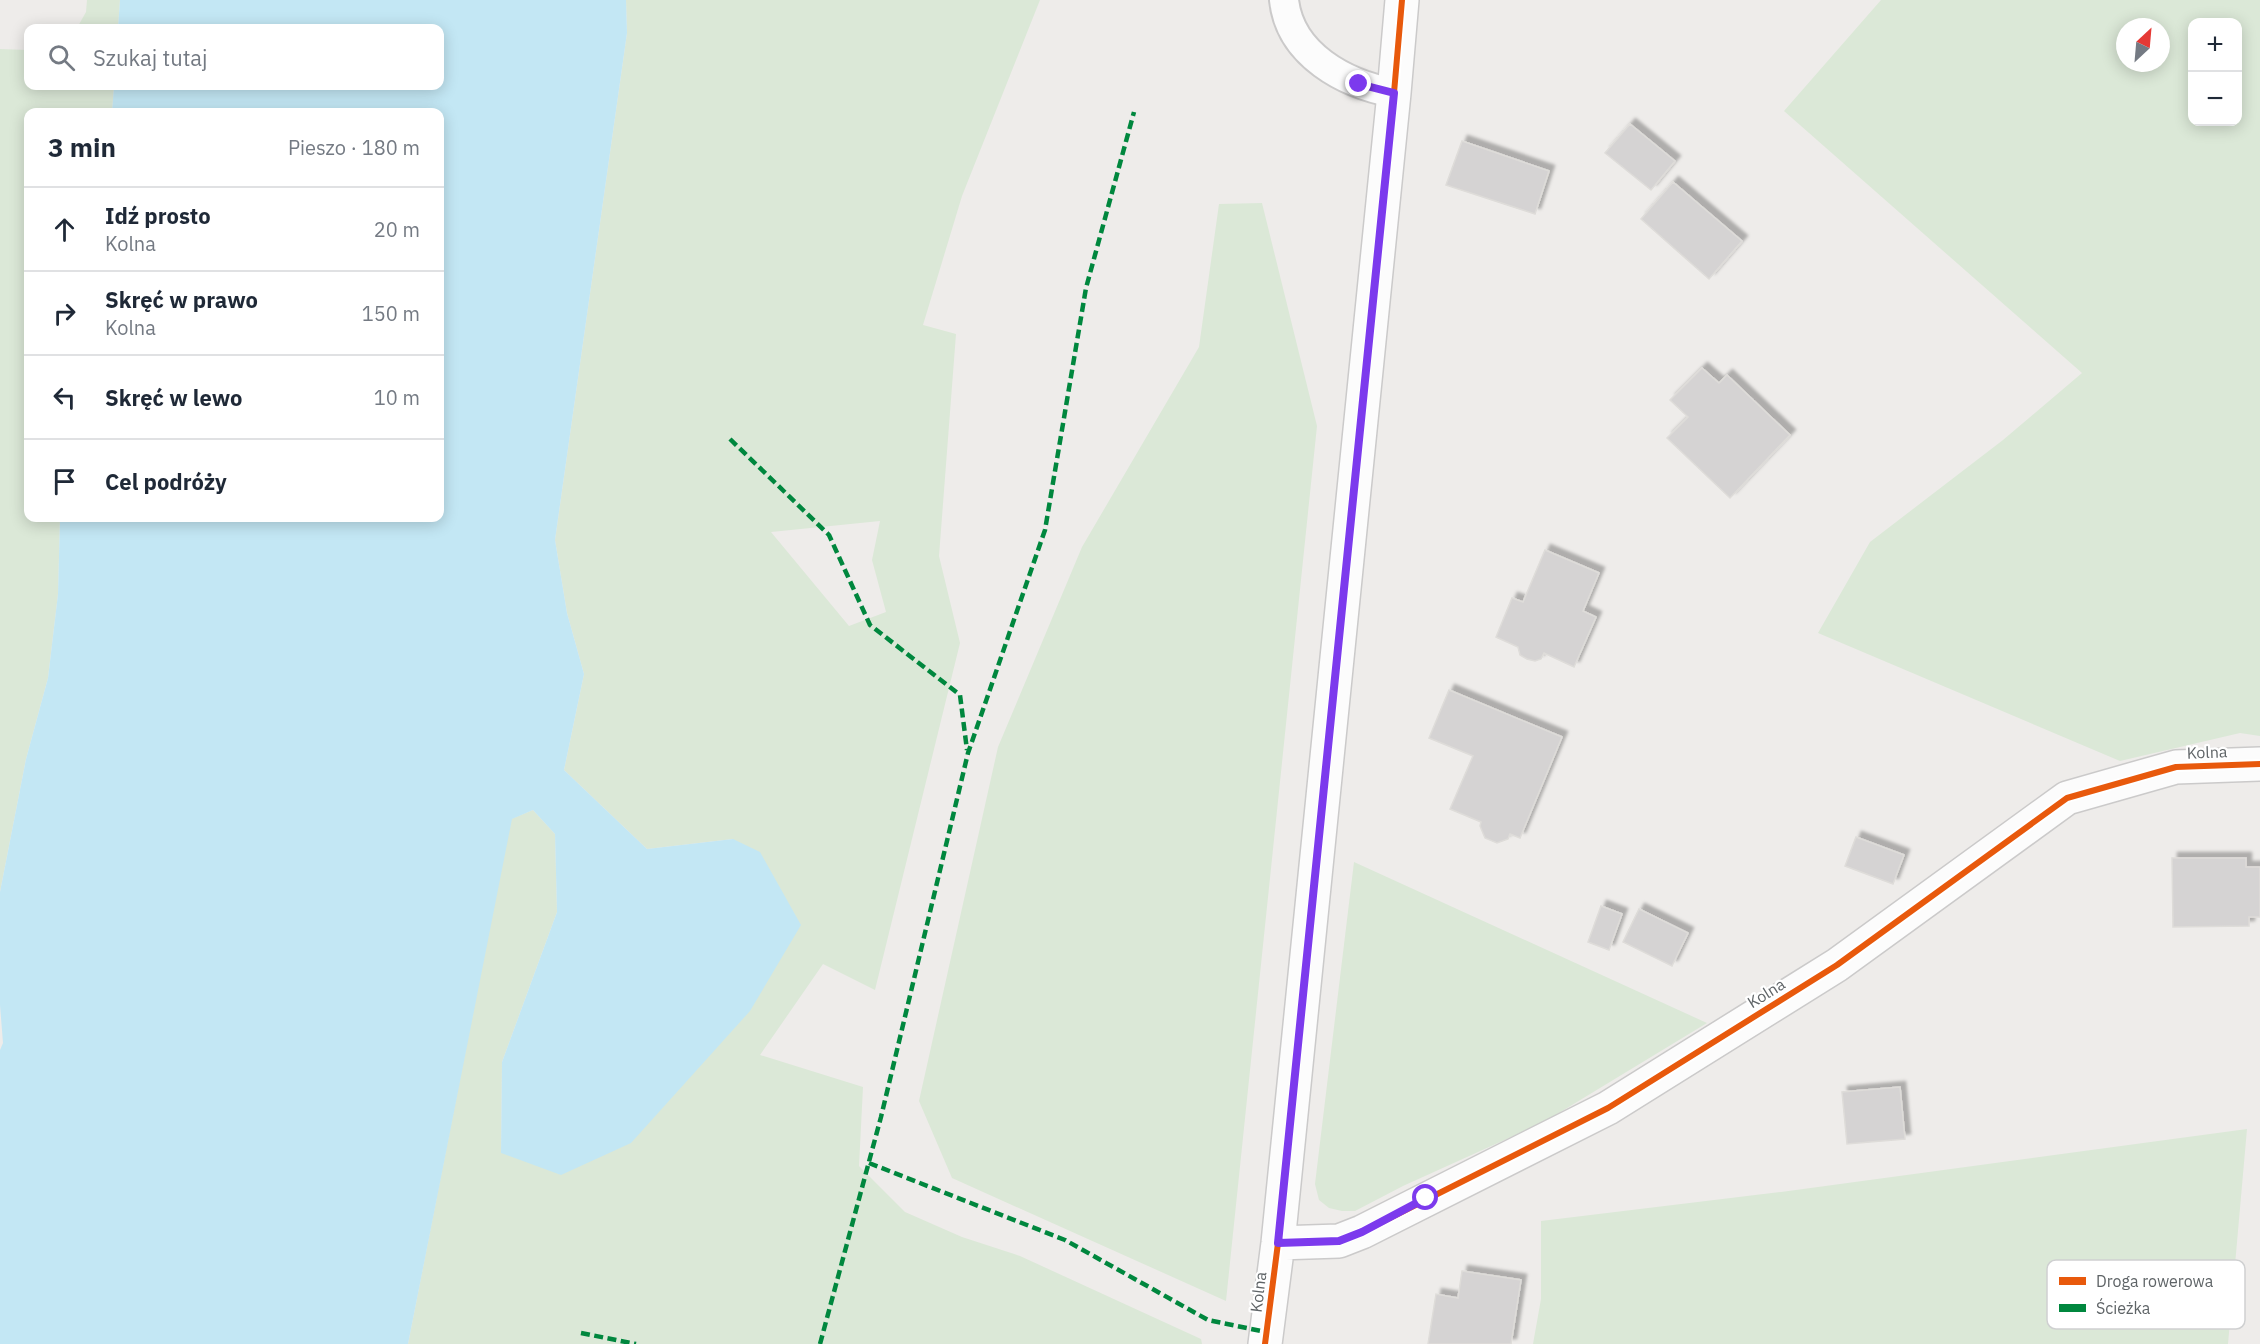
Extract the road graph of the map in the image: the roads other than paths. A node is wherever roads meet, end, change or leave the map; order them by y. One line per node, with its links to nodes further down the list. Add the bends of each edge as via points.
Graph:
1 (1284, 0): 3 (lane, via 1290,24 1300,41 1326,68 1359,84)
2 (1402, 0): 3 (street, Kolna)
3 (1394, 93): 5 (street, Kolna)
4 (2260, 764): 5 (street, Kolna, via 2176,767 2067,798 1837,965 1608,1108 1362,1232 1339,1241)
5 (1278, 1243): 6 (street, Kolna)
6 (1265, 1344)

